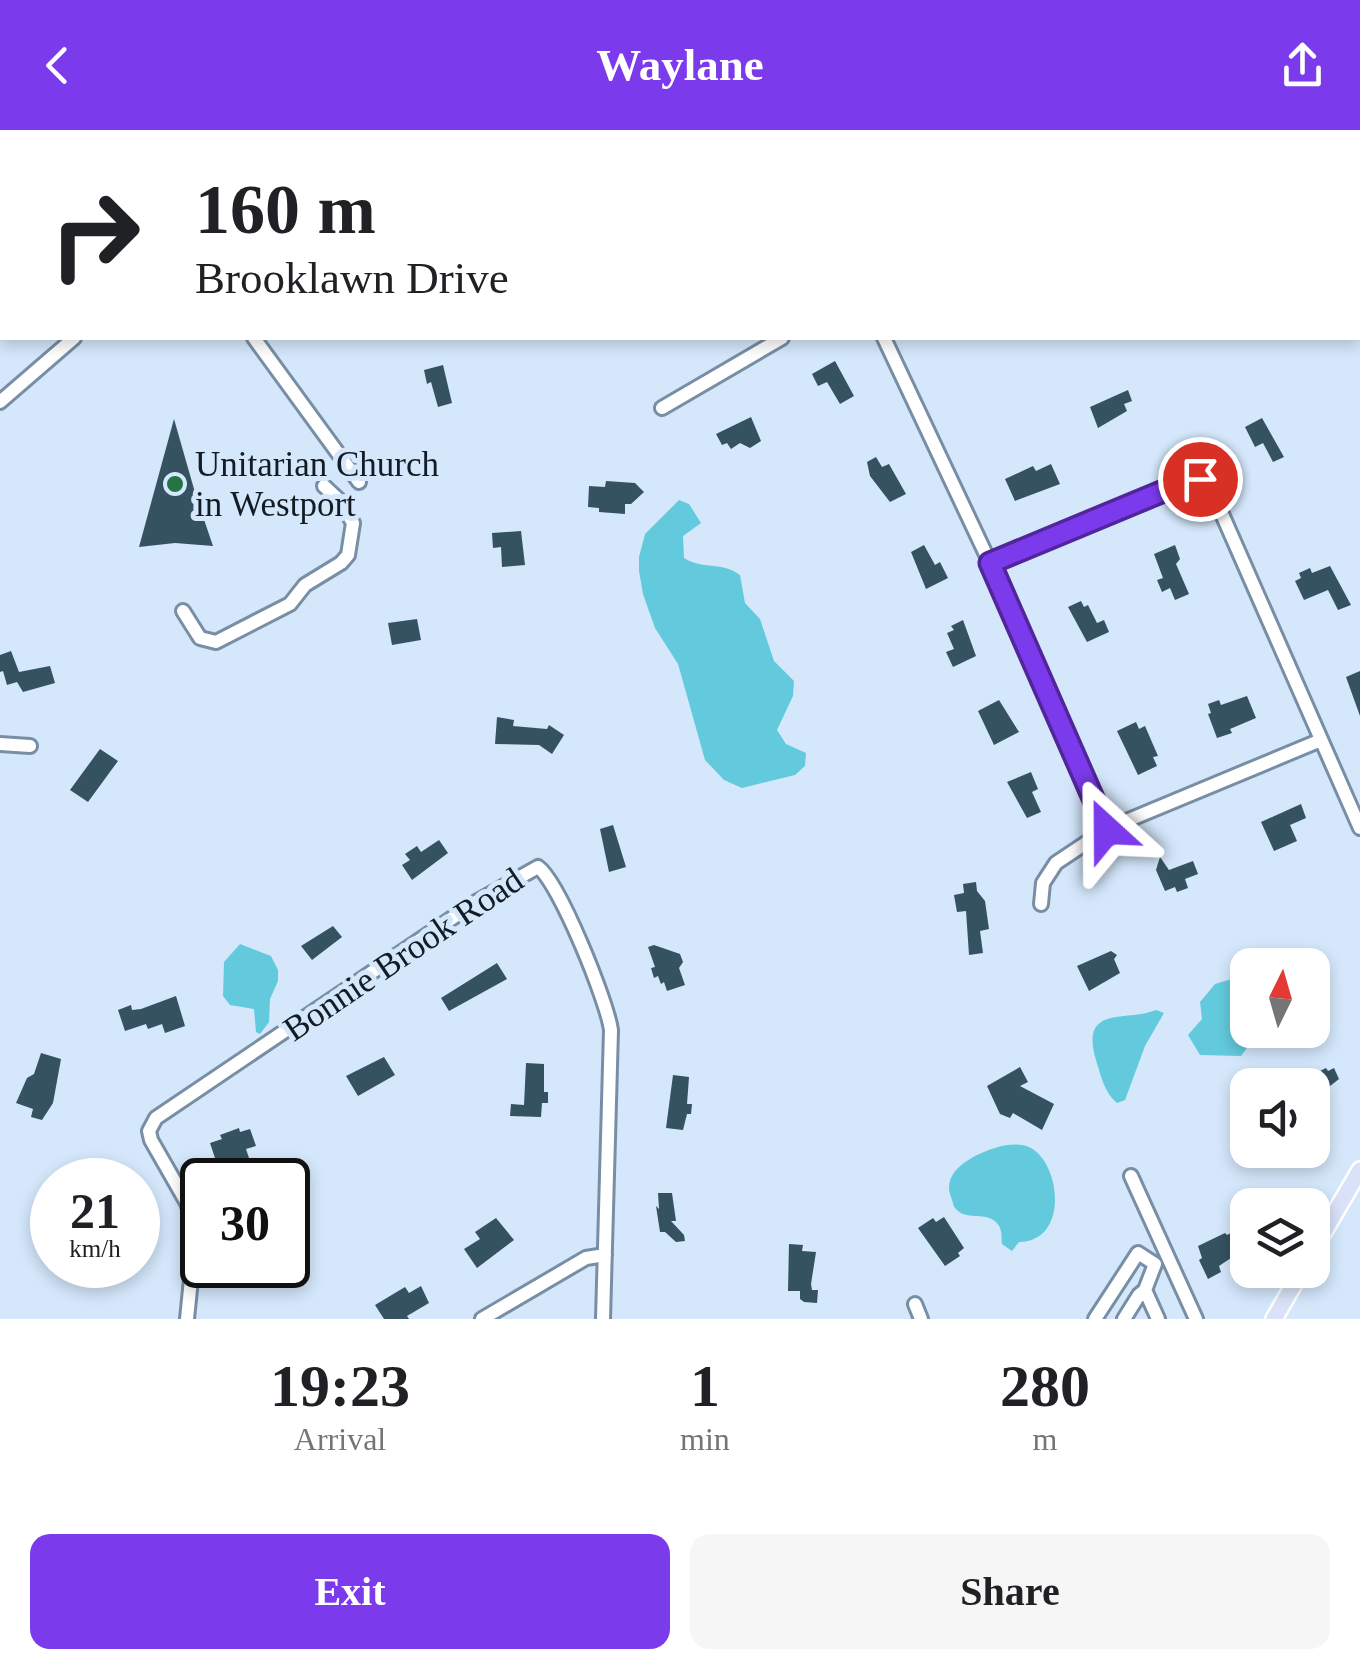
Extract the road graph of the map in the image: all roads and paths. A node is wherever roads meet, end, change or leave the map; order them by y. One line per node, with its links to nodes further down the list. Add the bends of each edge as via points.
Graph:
1 (72, 340): 5 (street)
2 (255, 340): 7 (street)
3 (779, 340): 6 (street)
4 (885, 340): 9 (street)
5 (0, 402)
6 (662, 408)
7 (360, 482)
8 (324, 486): 10 (street, via 353,524 342,563 306,585 290,604 216,642 200,638)
9 (990, 563): 11 (street, via 1200,479 1212,489); 15 (street)
10 (184, 611)
11 (1321, 740): 14 (street); 15 (street)
12 (0, 744): 13 (street)
13 (30, 746)
14 (1360, 828)
15 (1107, 830): 16 (street, via 1056,863 1043,883)
16 (1041, 904)
17 (1360, 1170): 19 (main road)
18 (1132, 1176): 29 (street)
19 (1330, 1221)
20 (605, 1255): 23 (street, Bonnie Brook Road, via 609,1014 554,888 543,869 533,868 156,1118 151,1140 196,1230); 24 (street, via 586,1258); 25 (street, Bonnie Brook Road)
21 (1292, 1288): 30 (main road)
22 (1145, 1290): 26 (street, via 1156,1264 1138,1253); 27 (street); 28 (street)
23 (187, 1319)
24 (482, 1319)
25 (604, 1319)
26 (1095, 1319)
27 (1124, 1319)
28 (1158, 1319)
29 (1196, 1319)
30 (1274, 1319)

